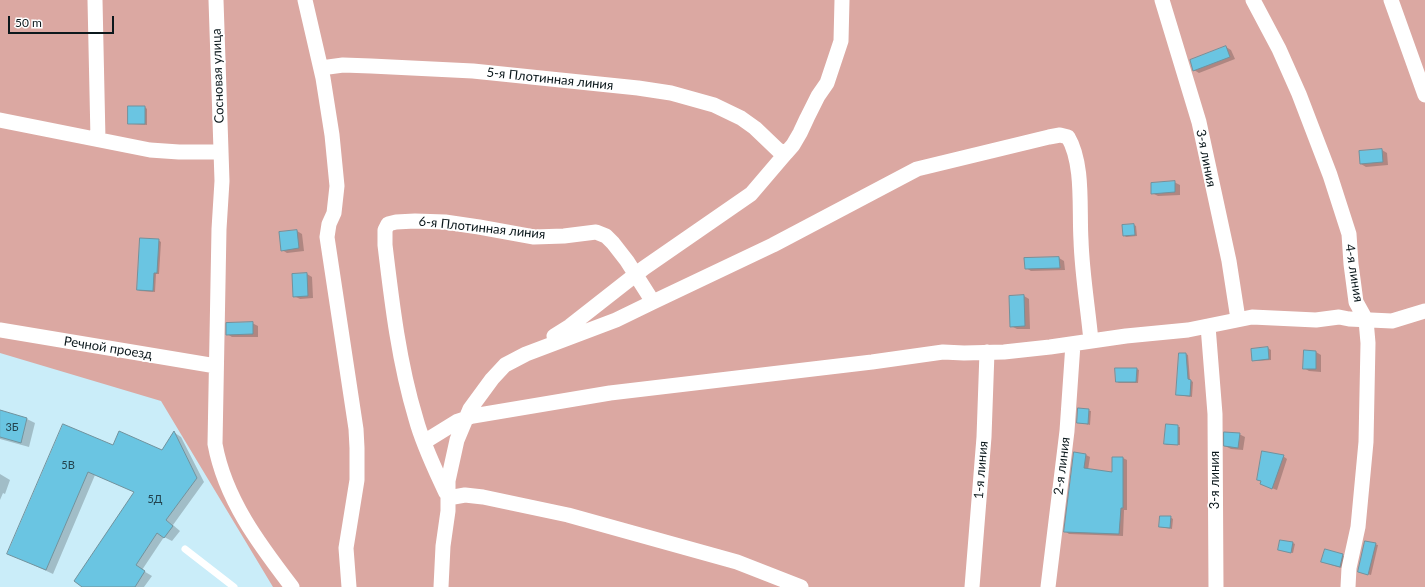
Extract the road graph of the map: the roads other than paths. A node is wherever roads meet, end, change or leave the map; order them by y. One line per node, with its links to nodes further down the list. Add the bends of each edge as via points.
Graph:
1 (95, 0): 11 (street)
2 (216, 0): 12 (street, Сосновая улица)
3 (305, 0): 8 (street)
4 (842, 0): 13 (street, via 841,41 830,74 800,133)
5 (1162, 0): 17 (street, 3-я линия, via 1199,122 1229,261)
6 (1253, 0): 18 (street, 4-я линия, via 1291,75 1330,175 1348,234 1356,302)
7 (1391, 0): 9 (street)
8 (321, 68): 13 (street, 5-я Плотинная линия, via 343,65 473,71 645,89 714,105 741,118 778,150); 32 (street, via 337,186 334,213 327,237 358,448 357,480 346,548)
9 (1425, 95)
10 (0, 120): 11 (street)
11 (98, 139): 12 (street, via 150,150)
12 (221, 152): 25 (street, Сосновая улица)
13 (786, 153): 14 (street, via 751,194)
14 (635, 274): 15 (street); 24 (street, via 570,326); 27 (street, 6-я Плотинная линия, via 613,243 606,236 596,232 534,237 445,222 415,221 388,224 385,230 385,245 396,338)
15 (653, 302): 21 (street, via 773,245 917,169 1060,135 1068,137 1073,144 1077,167); 24 (street, via 616,320)
16 (1425, 311): 18 (street, via 1392,321)
17 (1238, 320): 18 (street, via 1252,317 1316,320 1339,317); 19 (street)
18 (1366, 320): 38 (street, 4-я линия, via 1366,442 1358,526 1349,568)
19 (1208, 326): 21 (street); 37 (street, 3-я линия, via 1215,414)
20 (0, 330): 25 (street, Речной проезд)
21 (1091, 341): 22 (street)
22 (1073, 344): 23 (street); 36 (street, 2-я линия, via 1067,431)
23 (987, 352): 26 (street, via 943,352 610,393); 35 (street, 1-я линия, via 984,437)
24 (526, 354): 26 (street, via 505,365 492,379)
25 (216, 366): 31 (street, Сосновая улица, via 215,444 222,474 244,517)
26 (466, 418): 27 (street); 28 (street, via 452,459)
27 (424, 442): 28 (street)
28 (448, 498): 33 (street); 34 (street, via 482,498 568,515 737,562)
29 (185, 549): 30 (lane)
30 (234, 587)
31 (292, 587)
32 (349, 587)
33 (441, 587)
34 (801, 587)
35 (972, 587)
36 (1048, 587)
37 (1216, 587)
38 (1348, 587)

